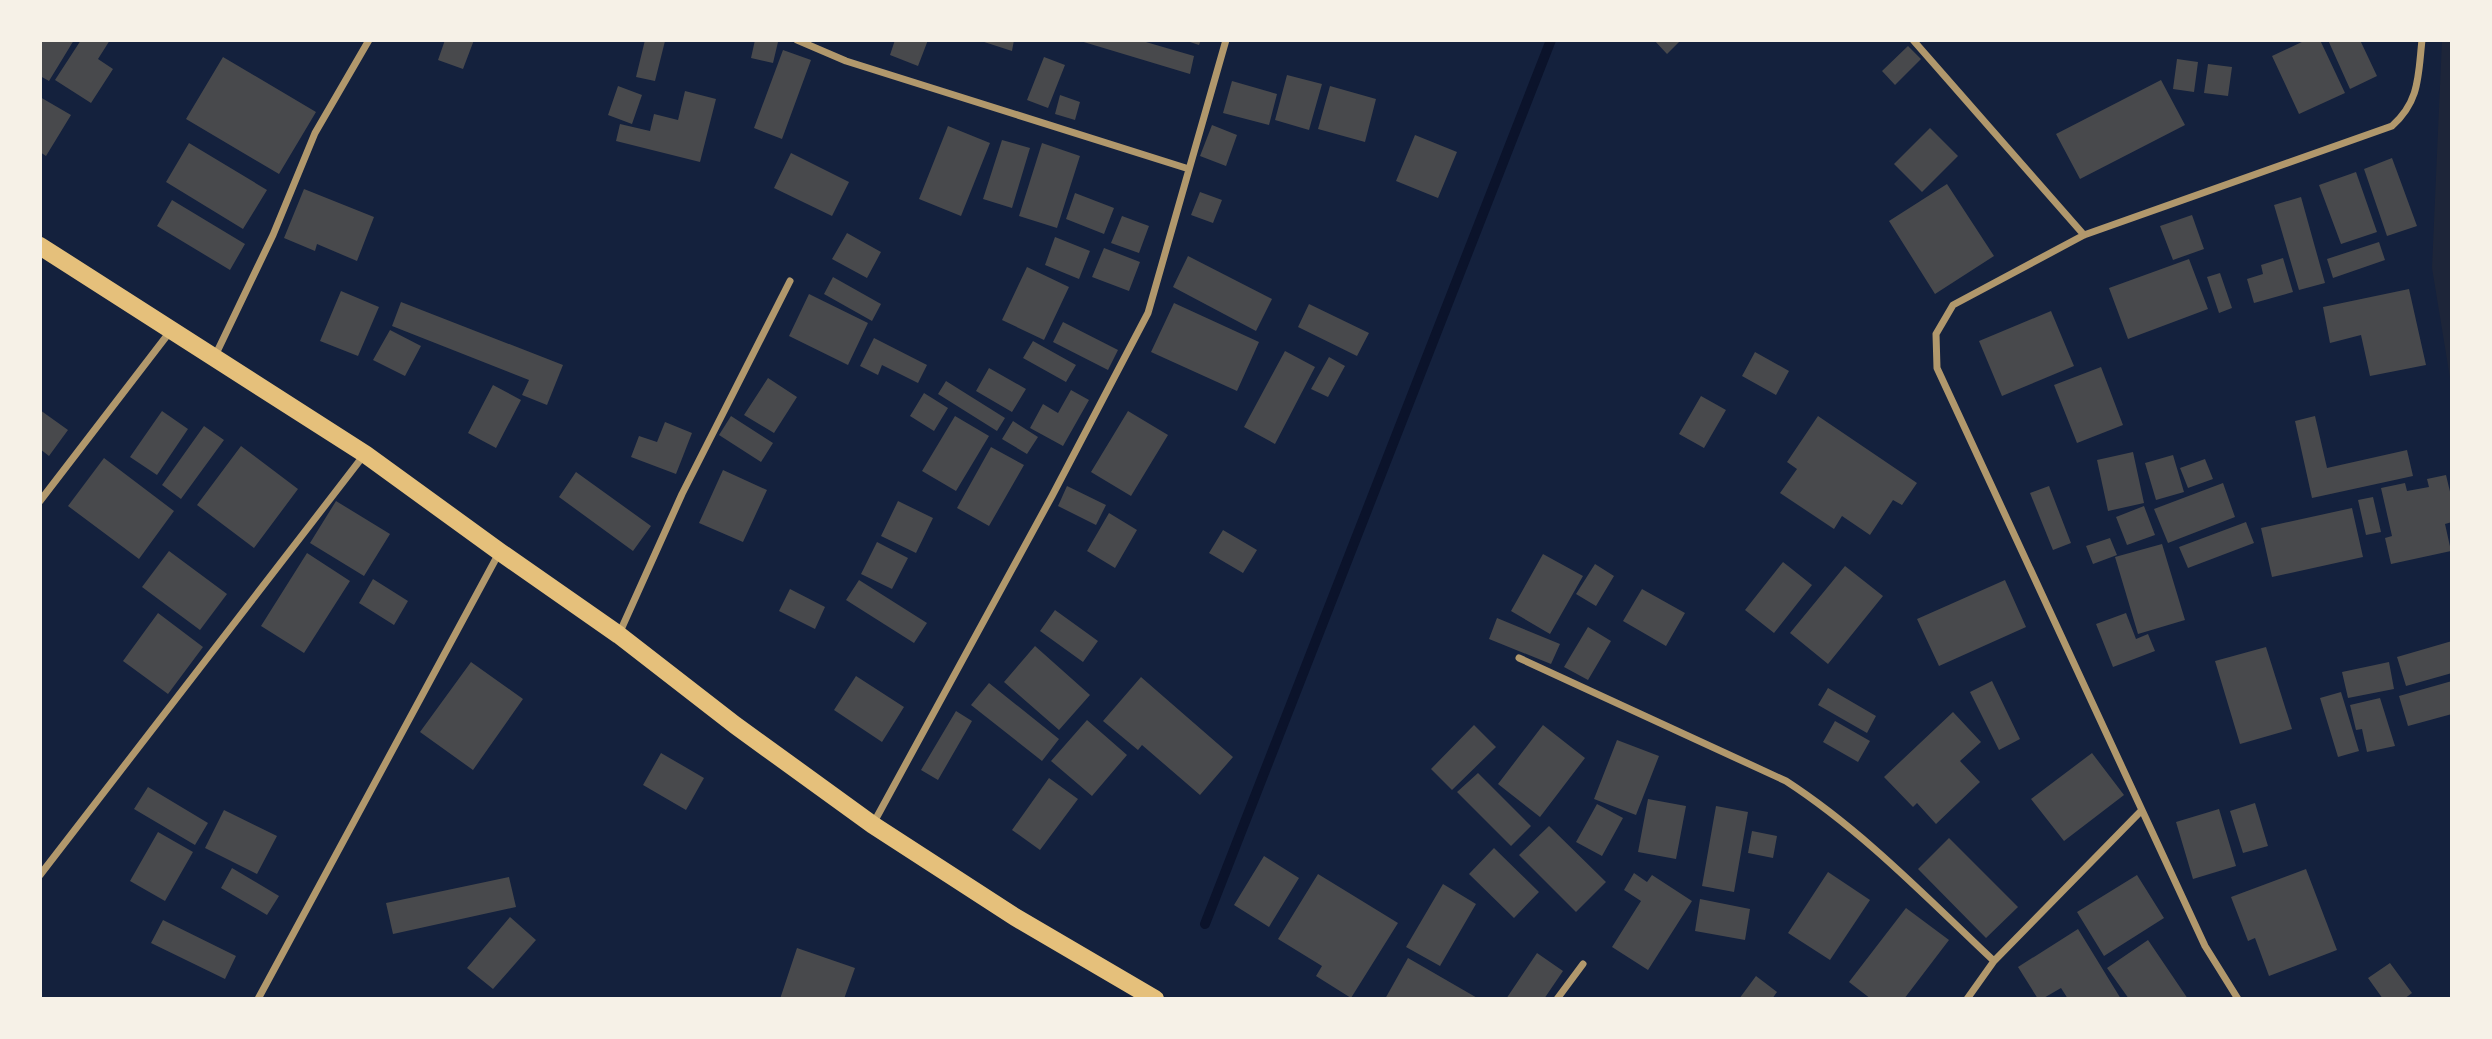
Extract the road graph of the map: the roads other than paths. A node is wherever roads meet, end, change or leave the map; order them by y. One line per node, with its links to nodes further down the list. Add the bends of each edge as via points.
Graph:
1 (369, 40): 11 (street, via 315,133)
2 (797, 40): 6 (street, via 846,61)
3 (1226, 40): 6 (street)
4 (1913, 40): 7 (street)
5 (2422, 40): 7 (street, via 2414,95 2407,113 2392,126)
6 (1189, 169): 18 (street, via 1148,313)
7 (2084, 234): 17 (street, via 1953,305 1936,334 1937,368)
8 (40, 246): 10 (main road)
9 (790, 281): 15 (street, via 682,494)
10 (172, 329): 11 (main road); 13 (street)
11 (215, 357): 12 (main road)
12 (365, 454): 14 (main road); 19 (street)
13 (40, 501)
14 (500, 552): 15 (main road); 22 (street)
15 (619, 635): 18 (main road)
16 (1519, 657): 20 (street, via 1786,781 1856,832)
17 (2141, 811): 20 (street); 26 (street, via 2205,946)
18 (873, 825): 23 (main road, via 1015,917)
19 (40, 875)
20 (1994, 961): 25 (street)
21 (1583, 964): 24 (street)
22 (258, 999)
23 (1156, 999)
24 (1557, 999)
25 (1967, 999)
26 (2238, 999)

